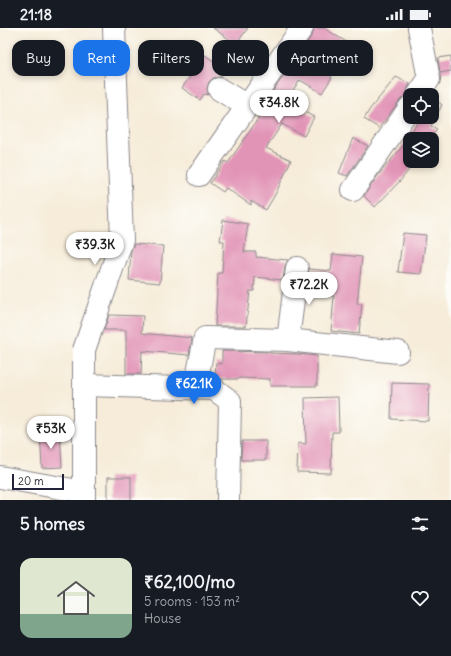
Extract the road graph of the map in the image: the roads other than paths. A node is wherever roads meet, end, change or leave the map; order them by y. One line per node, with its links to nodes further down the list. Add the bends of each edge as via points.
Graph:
1 (114, 28): 13 (street, via 122,240 84,350)
2 (302, 28): 6 (street)
3 (419, 28): 4 (street, via 429,79)
4 (422, 88)
5 (218, 89): 6 (street)
6 (247, 106): 8 (street)
7 (403, 114): 9 (street)
8 (199, 175)
9 (353, 190)
10 (297, 268): 11 (street)
11 (288, 340): 12 (street); 14 (street, via 205,338)
12 (398, 352)
13 (84, 385): 14 (street); 16 (street)
14 (194, 388): 17 (street, via 214,389 230,401)
15 (0, 477): 16 (street)
16 (84, 496)
17 (228, 500)

